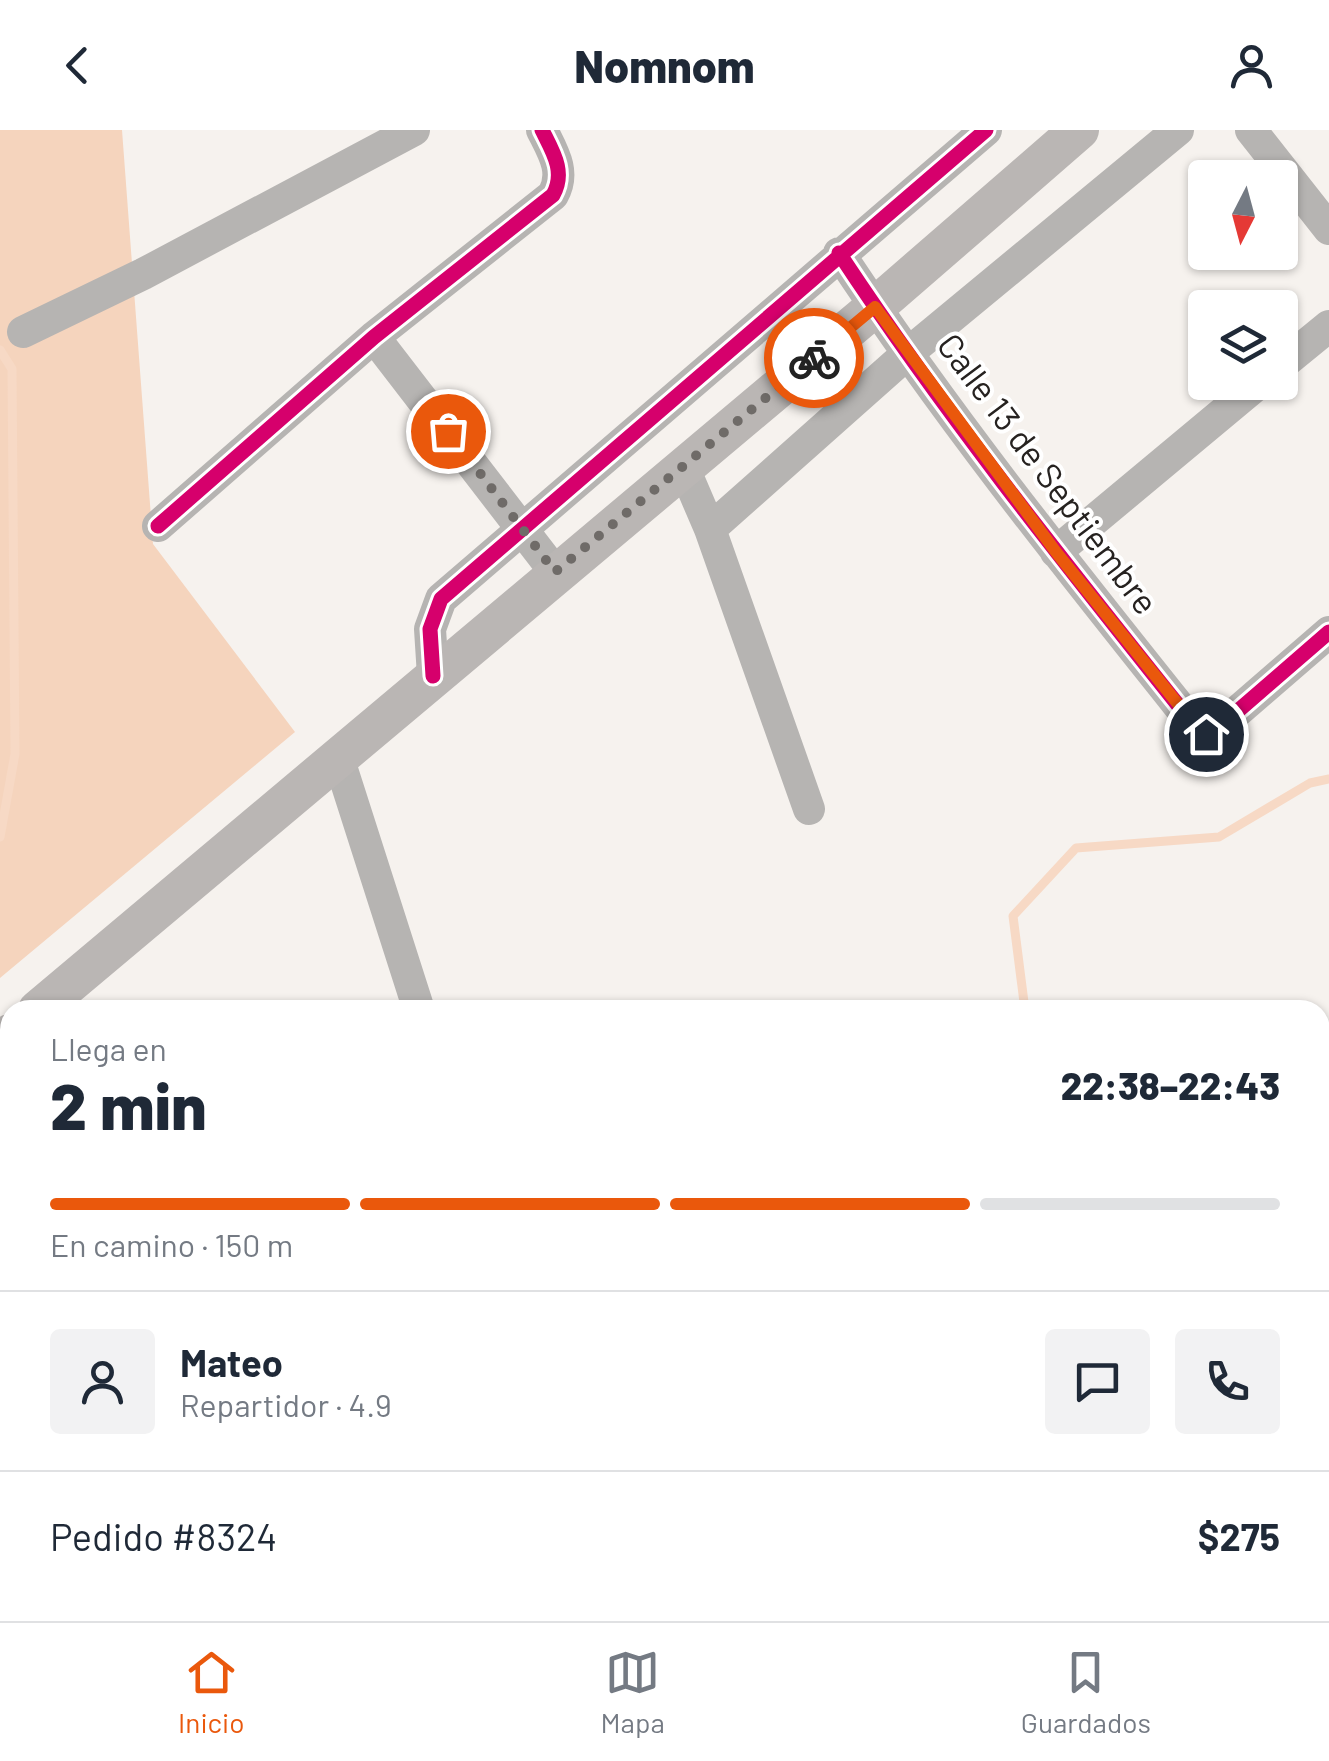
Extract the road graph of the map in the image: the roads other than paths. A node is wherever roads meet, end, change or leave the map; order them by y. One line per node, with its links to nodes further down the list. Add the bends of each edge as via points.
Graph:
1 (414, 130): 11 (street)
2 (542, 130): 12 (street, via 558,164 552,195)
3 (986, 130): 8 (street)
4 (1078, 130): 9 (main road)
5 (1178, 130): 14 (street)
6 (1251, 130): 7 (street)
7 (1329, 229)
8 (839, 253): 9 (street, Calle 13 de Septiembre); 18 (street)
9 (875, 307): 14 (street, Calle 13 de Septiembre); 16 (main road)
10 (1329, 326): 13 (street)
11 (23, 332)
12 (374, 337): 17 (street); 18 (street)
13 (1298, 351)
14 (907, 354): 19 (street); 20 (street, Calle 13 de Septiembre)
15 (1238, 400): 20 (street)
16 (683, 466): 19 (street); 21 (main road)
17 (158, 526)
18 (522, 526): 21 (street); 23 (street, via 442,599 430,629)
19 (710, 530): 25 (street)
20 (1056, 552): 22 (street, Calle 13 de Septiembre, via 1206,734)
21 (555, 572): 23 (main road)
22 (1329, 632)
23 (433, 676): 24 (main road)
24 (338, 757): 26 (main road); 27 (street)
25 (809, 809)
26 (60, 1000)
27 (416, 1000)

